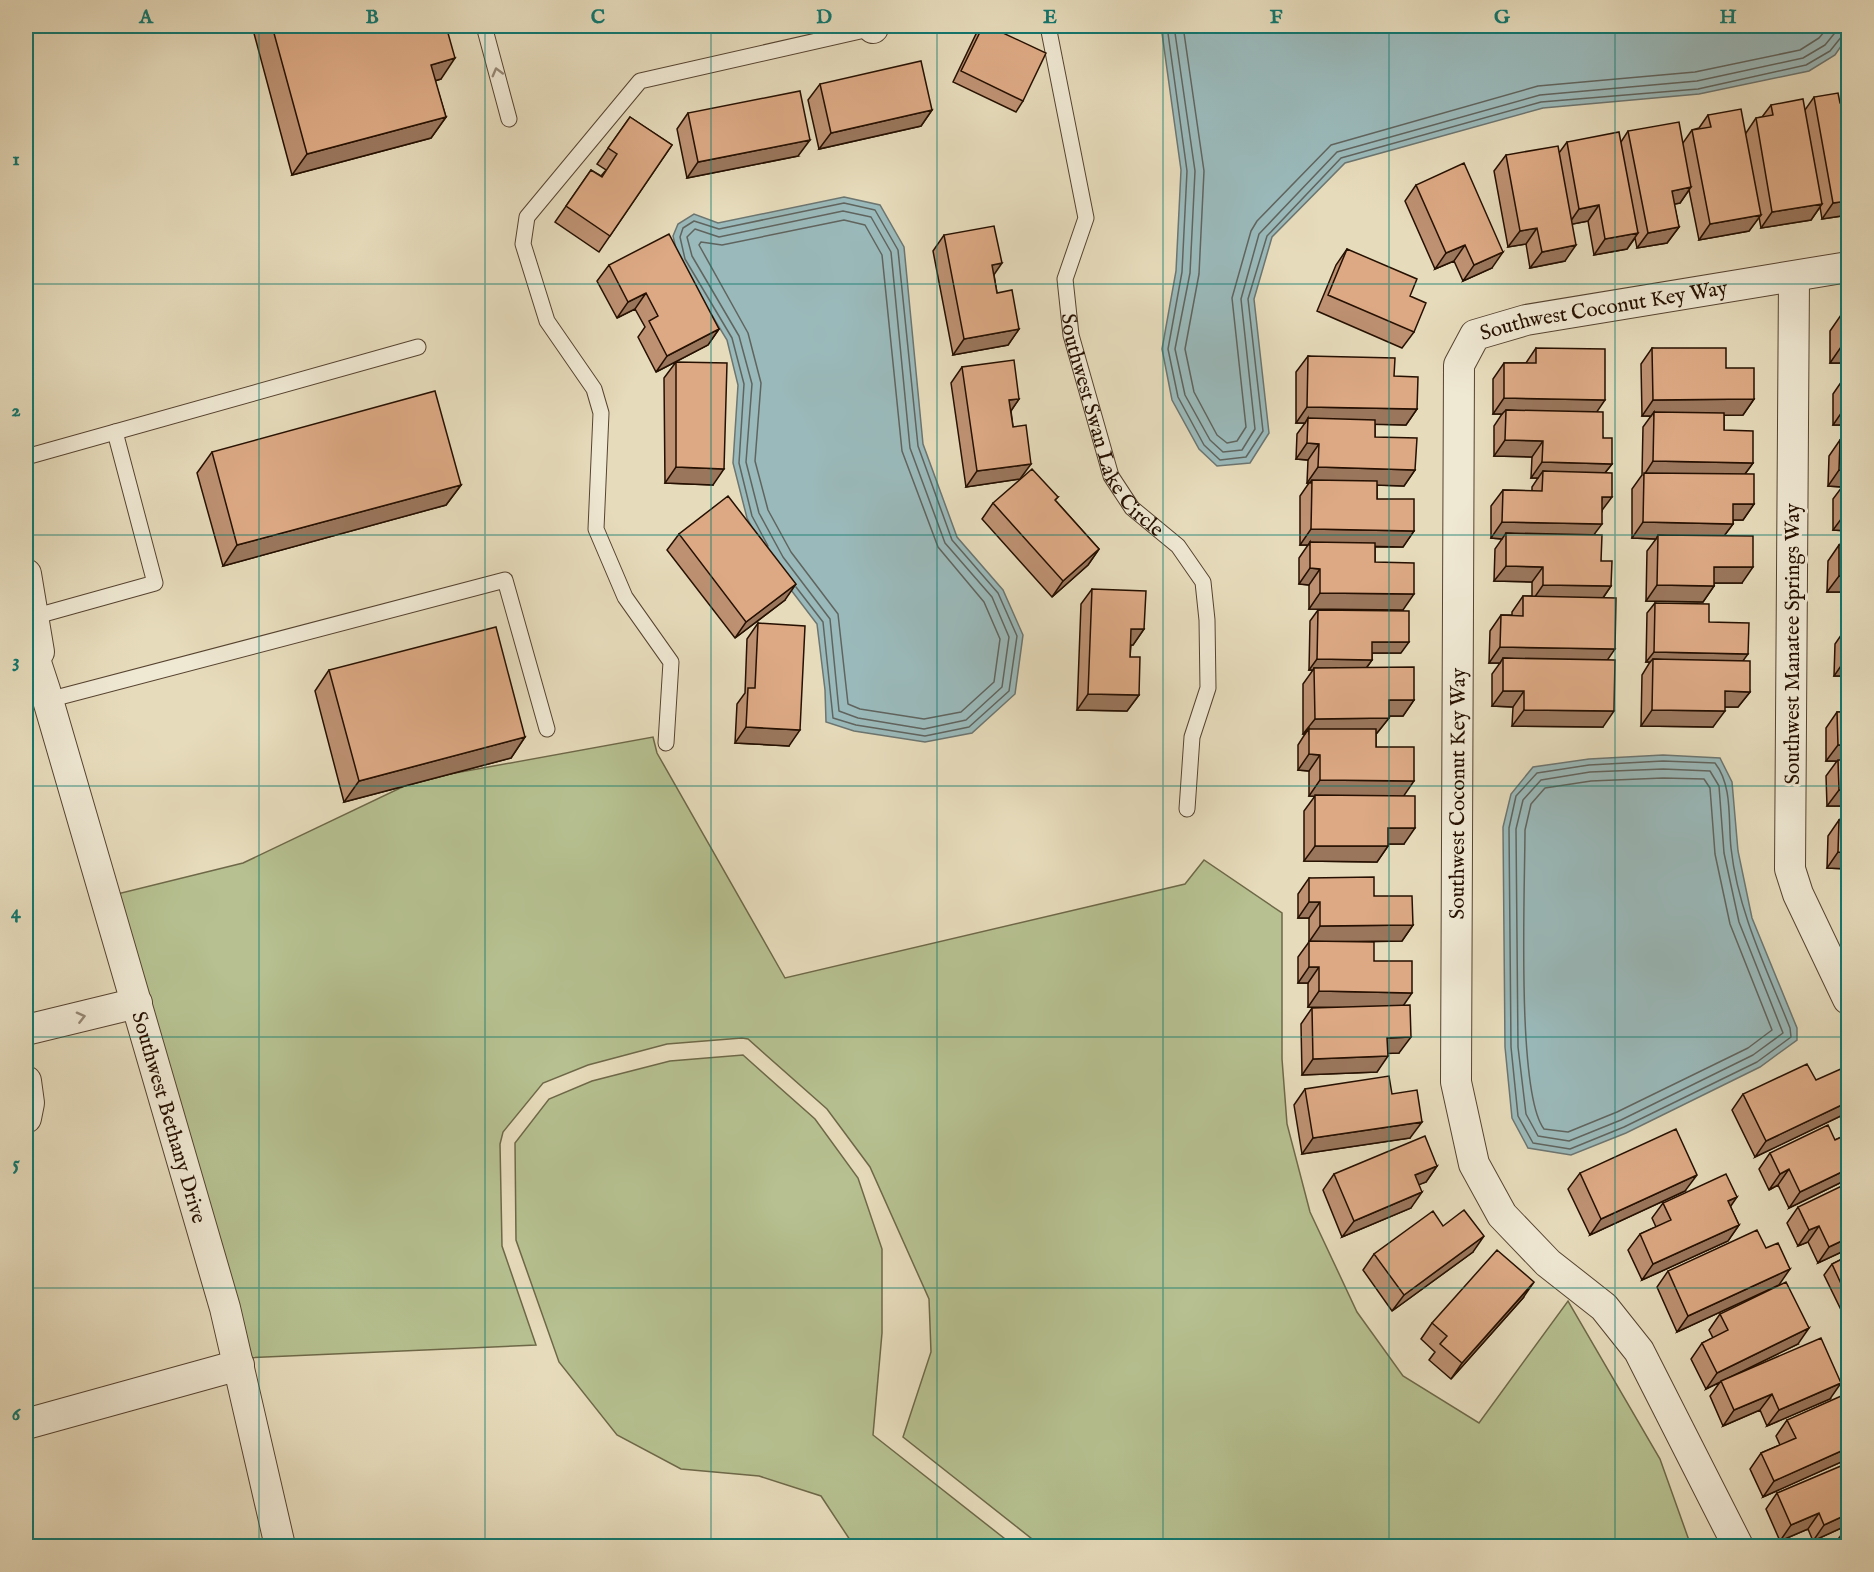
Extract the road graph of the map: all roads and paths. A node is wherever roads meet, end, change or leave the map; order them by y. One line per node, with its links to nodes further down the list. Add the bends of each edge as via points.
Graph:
1 (484, 26): 4 (lane, one-way to 1)
2 (876, 26): 14 (lane, via 640,81 527,217 523,244 547,321 594,389 601,413 597,529 624,597 671,662)
3 (1048, 26): 15 (lane, Southwest Swan Lake Circle, via 1086,218 1065,279 1071,335 1111,476 1132,508 1178,546 1203,582 1208,688 1192,737)
4 (509, 120)
5 (1848, 267): 6 (street, Southwest Coconut Key Way)
6 (1794, 277): 16 (street, Southwest Manatee Springs Way, via 1790,869); 24 (street, Southwest Coconut Key Way, via 1526,320 1475,335 1459,365 1456,1082 1474,1164 1502,1215 1548,1263 1604,1307 1640,1351)
7 (418, 346): 8 (lane)
8 (115, 432): 9 (lane); 11 (lane, via 155,583)
9 (26, 457)
10 (26, 574): 11 (street, Southwest Bethany Drive)
11 (29, 624): 12 (street, Southwest Bethany Drive)
12 (47, 695): 13 (lane, via 505,580); 17 (street, Southwest Bethany Drive)
13 (547, 729)
14 (666, 743)
15 (1187, 810)
16 (1848, 999)
17 (136, 1003): 18 (street, one-way to 17); 21 (street, Southwest Bethany Drive)
18 (26, 1030)
19 (26, 1081): 20 (street)
20 (26, 1118)
21 (239, 1365): 22 (street); 23 (street, Southwest Bethany Drive)
22 (26, 1424)
23 (280, 1546)
24 (1738, 1546)

